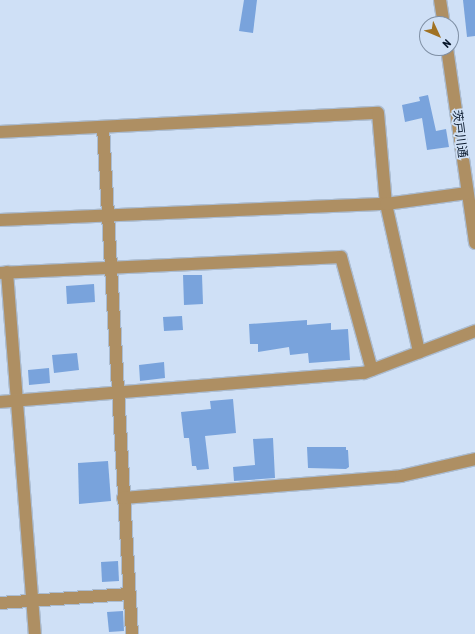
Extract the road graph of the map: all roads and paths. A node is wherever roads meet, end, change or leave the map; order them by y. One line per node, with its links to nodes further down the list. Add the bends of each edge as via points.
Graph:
1 (440, 0): 2 (street)
2 (443, 16)
3 (448, 56): 6 (street, 茨戸川通)
4 (103, 127): 5 (street); 7 (street, via 378,113); 8 (street)
5 (0, 132)
6 (467, 193): 7 (street); 10 (street, 茨戸川通)
7 (386, 204): 8 (street); 14 (street)
8 (108, 215): 9 (street); 11 (street)
9 (0, 220)
10 (475, 243)
11 (109, 266): 12 (street); 15 (street, via 340,257); 16 (street)
12 (3, 272): 17 (street)
13 (475, 331): 14 (street)
14 (419, 352): 15 (street)
15 (372, 370): 16 (street, via 364,374)
16 (117, 393): 17 (street); 20 (street)
17 (17, 401): 18 (street); 22 (street)
18 (0, 402)
19 (475, 459): 20 (street, via 401,476)
20 (123, 498): 21 (street)
21 (130, 594): 22 (street); 25 (street)
22 (32, 600): 23 (street); 24 (street)
23 (0, 603)
24 (35, 634)
25 (132, 634)

